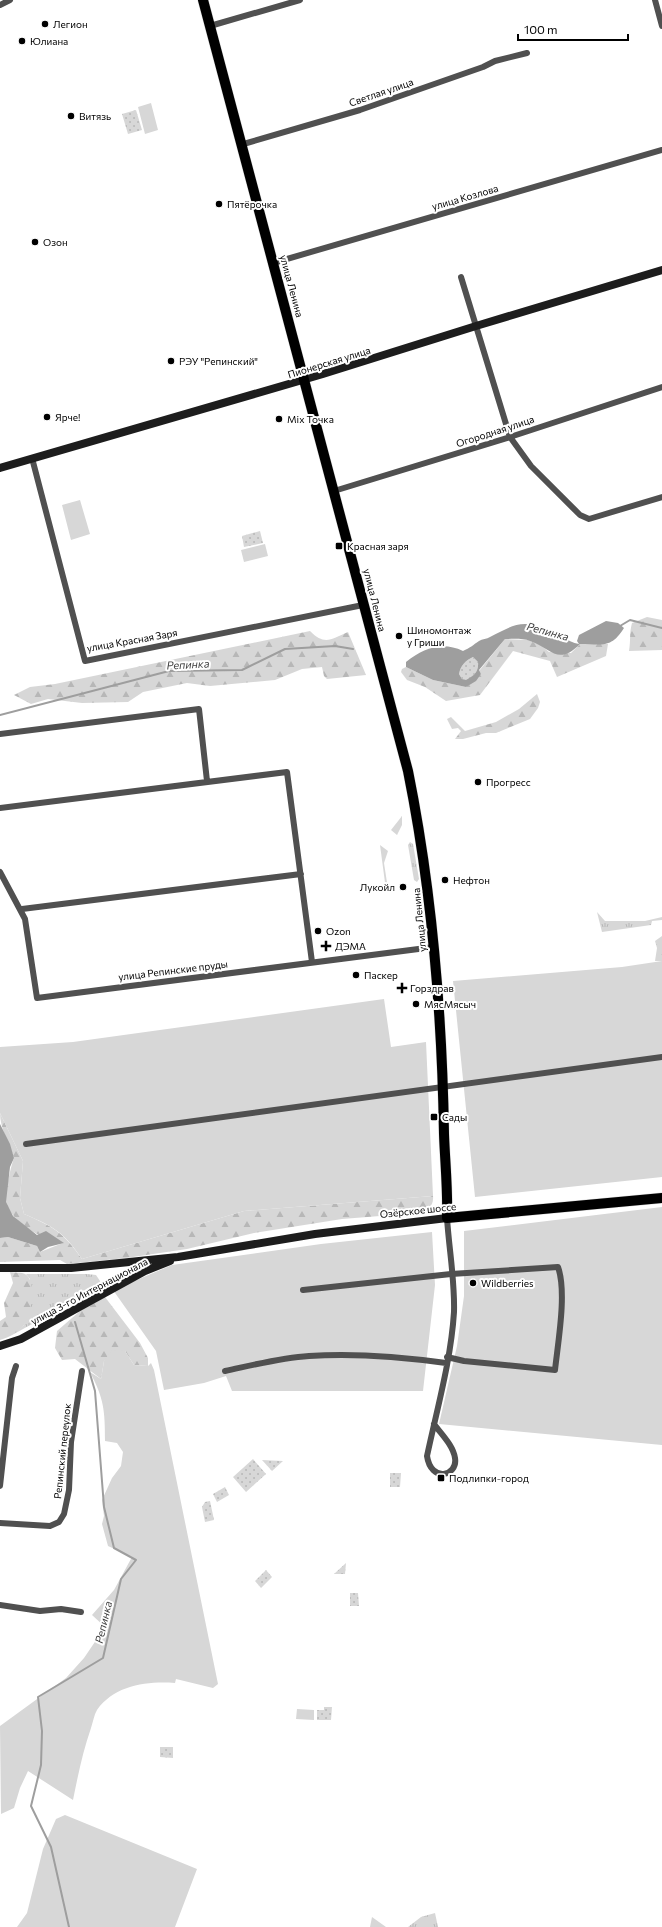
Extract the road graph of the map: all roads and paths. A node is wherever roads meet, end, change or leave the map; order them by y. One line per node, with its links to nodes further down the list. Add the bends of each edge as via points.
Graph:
1 (10, 0): 5 (street)
2 (203, 0): 6 (main road, улица Ленина)
3 (300, 0): 6 (street)
4 (655, 0): 7 (street)
5 (0, 5)
6 (210, 26): 9 (main road, улица Ленина)
7 (662, 26)
8 (527, 53): 9 (street, Светлая улица, via 495,60 483,67 360,110)
9 (240, 145): 11 (main road, улица Ленина)
10 (662, 150): 11 (street, улица Козлова)
11 (273, 263): 15 (main road, улица Ленина)
12 (662, 270): 14 (street, Пионерская улица)
13 (461, 277): 14 (street)
14 (476, 326): 15 (street, Пионерская улица); 17 (street)
15 (304, 380): 18 (street, Пионерская улица); 20 (main road, улица Ленина)
16 (662, 386): 17 (street, Огородная улица)
17 (510, 437): 20 (street, Огородная улица); 21 (street, via 531,466 580,515 589,519)
18 (32, 458): 19 (street, Пионерская улица); 22 (street, улица Красная Заря, via 85,661)
19 (0, 468)
20 (334, 491): 22 (main road, улица Ленина)
21 (662, 497)
22 (363, 605): 29 (main road, улица Ленина, via 408,771 428,882)
23 (0, 734): 24 (street, via 199,709)
24 (207, 781): 25 (street); 27 (street, via 287,772)
25 (0, 808)
26 (0, 872): 28 (street, улица Репинские пруды)
27 (301, 874): 28 (street); 30 (street)
28 (22, 909): 30 (street, улица Репинские пруды, via 37,998)
29 (434, 947): 30 (street); 32 (main road, улица Ленина)
30 (312, 962)
31 (662, 1057): 32 (street)
32 (444, 1086): 33 (street); 35 (main road, улица Ленина)
33 (26, 1144)
34 (662, 1198): 35 (main road, Озёрское шоссе)
35 (447, 1218): 36 (street, Озёрское шоссе, via 316,1234); 38 (street)
36 (178, 1257): 37 (street, улица 3-го Интернационала, via 71,1268); 40 (street, улица 3-го Интернационала, via 145,1270 21,1338)
37 (0, 1268)
38 (451, 1274): 39 (street); 41 (street, via 454,1287 454,1314); 41 (street, via 558,1267 561,1274 562,1300 555,1370)
39 (303, 1290)
40 (0, 1346)
41 (447, 1360): 44 (street, via 310,1356 262,1362); 45 (street)
42 (16, 1366): 46 (street, via 12,1378)
43 (82, 1371): 47 (street, Репинский переулок, via 71,1442 69,1490 64,1514 59,1522 50,1526)
44 (225, 1371)
45 (434, 1424): 45 (street, via 427,1456 428,1465 434,1472 449,1473 454,1468 456,1460 453,1450)
46 (0, 1486)
47 (0, 1523)
48 (0, 1605): 49 (street, via 40,1611 61,1609)
49 (81, 1612)

